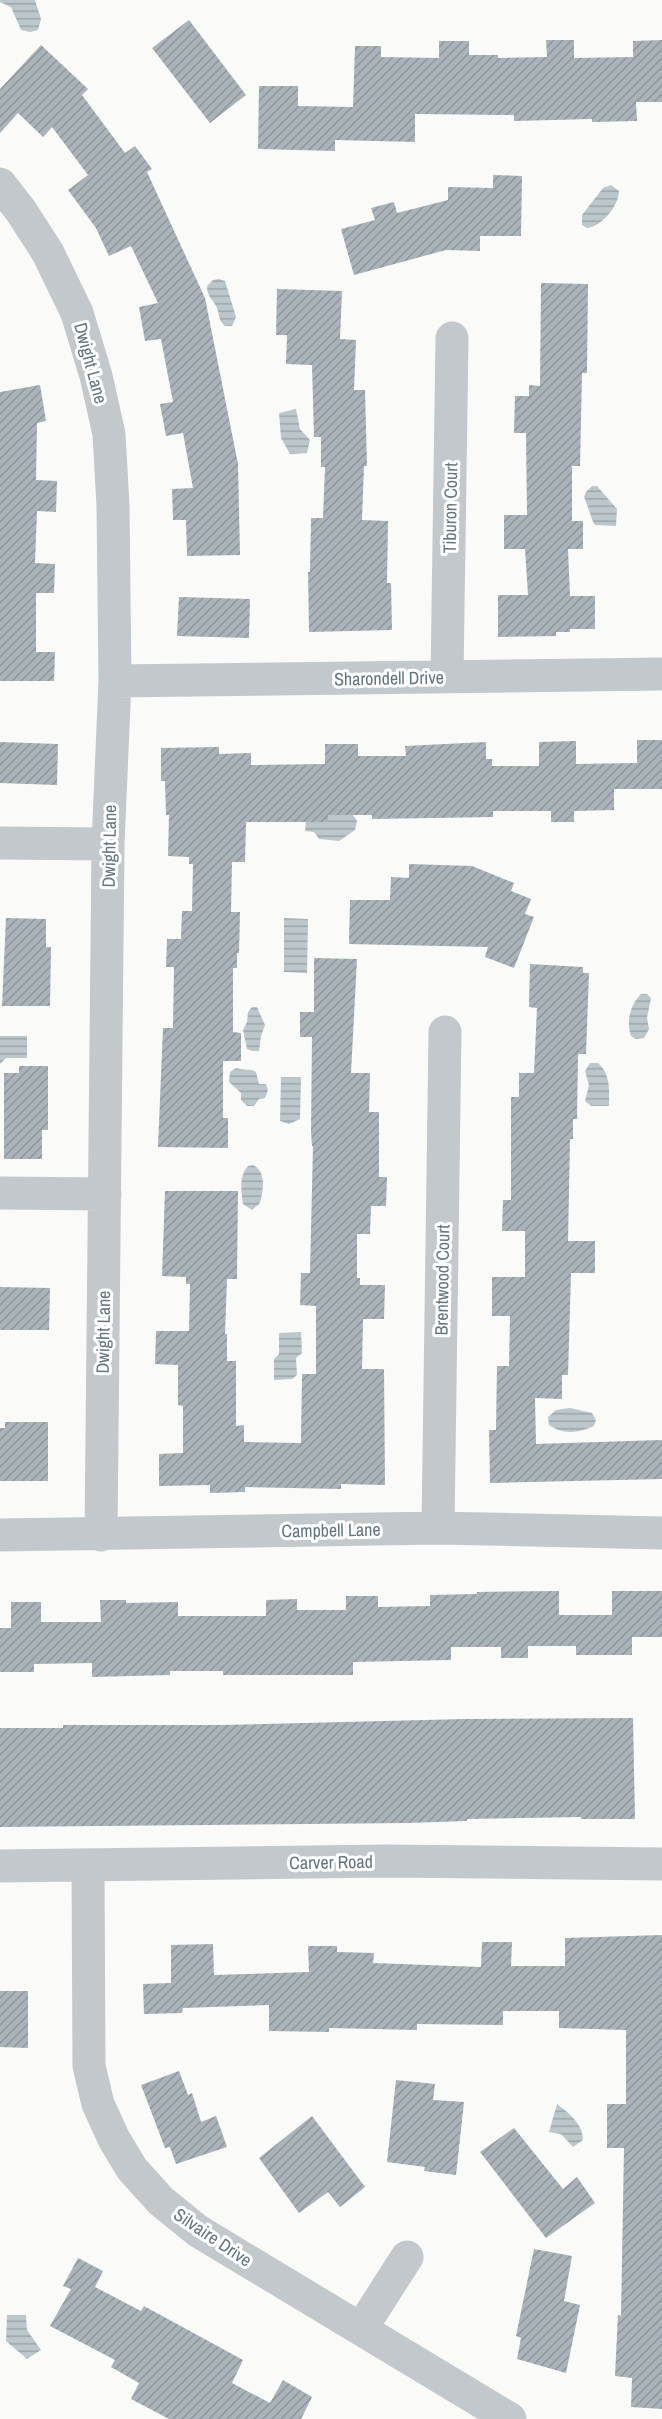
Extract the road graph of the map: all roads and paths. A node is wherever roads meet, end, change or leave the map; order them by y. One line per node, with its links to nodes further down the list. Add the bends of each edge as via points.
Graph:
1 (0, 184): 5 (street, Dwight Lane, via 48,253 77,313 96,376 109,434)
2 (452, 338): 4 (street, Tiburon Court)
3 (662, 674): 4 (street, Sharondell Drive)
4 (447, 677): 5 (street, Sharondell Drive)
5 (115, 681): 7 (street, Dwight Lane)
6 (0, 843): 7 (street)
7 (108, 844): 10 (street, Dwight Lane)
8 (446, 1032): 11 (street, Brentwood Court)
9 (0, 1193): 10 (street)
10 (105, 1194): 13 (street, Dwight Lane)
11 (438, 1528): 12 (street, Campbell Lane); 13 (street, Campbell Lane)
12 (662, 1533)
13 (101, 1534): 14 (street, Campbell Lane)
14 (0, 1535)
15 (662, 1864): 16 (street, Carver Road, via 385,1861)
16 (88, 1865): 17 (street, Carver Road); 19 (street, Silvaire Drive, via 88,2066 98,2104 114,2139 132,2169 161,2201 198,2231)
17 (0, 1866)
18 (407, 2257): 19 (street)
19 (362, 2329): 20 (street, Silvaire Drive)
20 (510, 2419)

